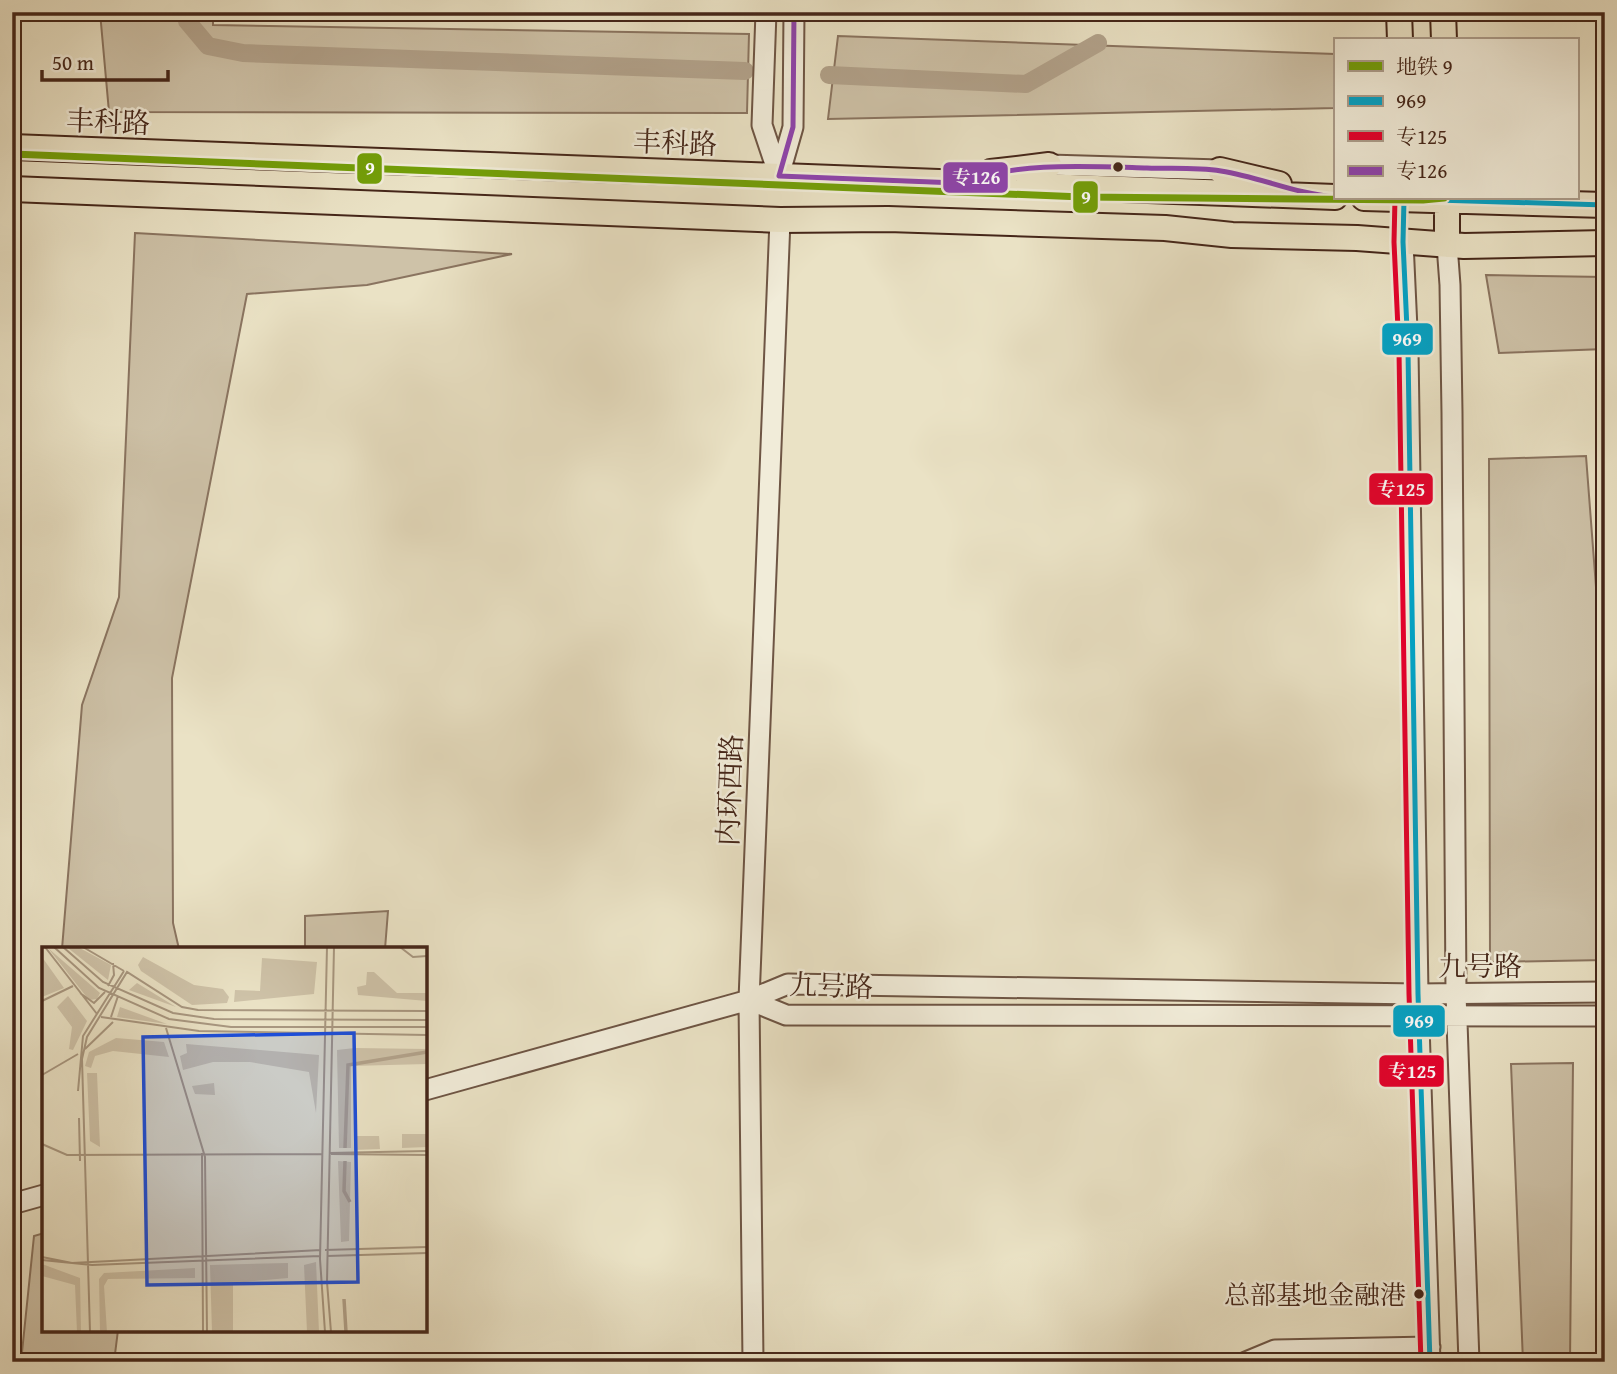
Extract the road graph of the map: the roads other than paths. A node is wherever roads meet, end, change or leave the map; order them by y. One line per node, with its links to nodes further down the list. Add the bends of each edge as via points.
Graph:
1 (766, 12): 10 (street, via 762,125)
2 (794, 12): 10 (street, via 793,128)
3 (1399, 12): 5 (main road)
4 (1443, 12): 6 (main road)
5 (1400, 38)
6 (1444, 38)
7 (12, 147): 10 (main road, 丰科路)
8 (1049, 165): 9 (street); 11 (main road, via 980,173)
9 (1220, 170): 13 (main road)
10 (779, 176): 11 (main road, 丰科路)
11 (957, 183): 13 (main road, 丰科路)
12 (12, 189): 18 (main road)
13 (1324, 196)
14 (1404, 200): 19 (main road)
15 (1447, 200): 21 (main road)
16 (1473, 200): 17 (main road)
17 (1605, 205)
18 (780, 220): 19 (main road, via 1165,228); 27 (street, 内环西路)
19 (1403, 242): 21 (main road); 25 (street)
20 (1605, 243): 22 (main road)
21 (1447, 245): 22 (main road); 26 (street)
22 (1564, 245): 23 (main road)
23 (1605, 254)
24 (1605, 992): 26 (street, 九号路)
25 (1418, 994): 26 (street, 九号路); 27 (street, 九号路, via 788,984); 28 (street)
26 (1456, 994): 29 (street)
27 (749, 1000): 28 (street, 九号路, via 786,1015); 31 (street); 35 (street, 内环西路)
28 (1419, 1015): 29 (street, 九号路); 34 (street)
29 (1457, 1016): 30 (street, 九号路); 37 (street)
30 (1605, 1016)
31 (427, 1089)
32 (42, 1196): 33 (street)
33 (12, 1204)
34 (1430, 1354): 36 (street, via 1275,1350)
35 (753, 1362)
36 (1246, 1362)
37 (1468, 1362)

